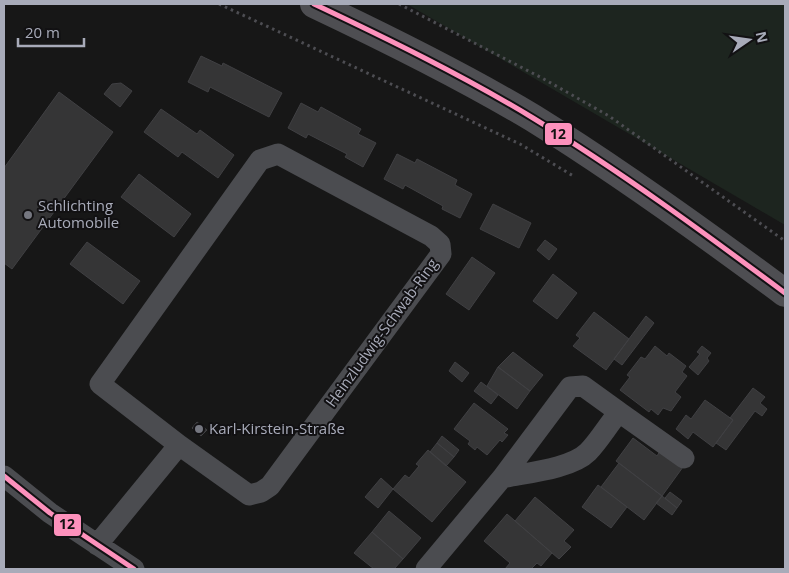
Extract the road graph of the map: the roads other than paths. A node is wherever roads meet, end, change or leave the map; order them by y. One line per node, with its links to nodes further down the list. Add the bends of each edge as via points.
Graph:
1 (314, 4): 2 (main road, via 386,38 531,118 650,195)
2 (785, 293)
3 (619, 412): 5 (street); 7 (street, via 580,458 567,464); 7 (street, via 583,386 570,387)
4 (179, 445): 4 (street, Heinzludwig-Schwab-Ring, via 100,384 260,160 278,154 431,236 440,244 441,254 270,486 249,495); 8 (street)
5 (684, 458)
6 (4, 476): 8 (street)
7 (502, 478): 10 (street)
8 (97, 545): 9 (street)
9 (134, 569)
10 (426, 569)

